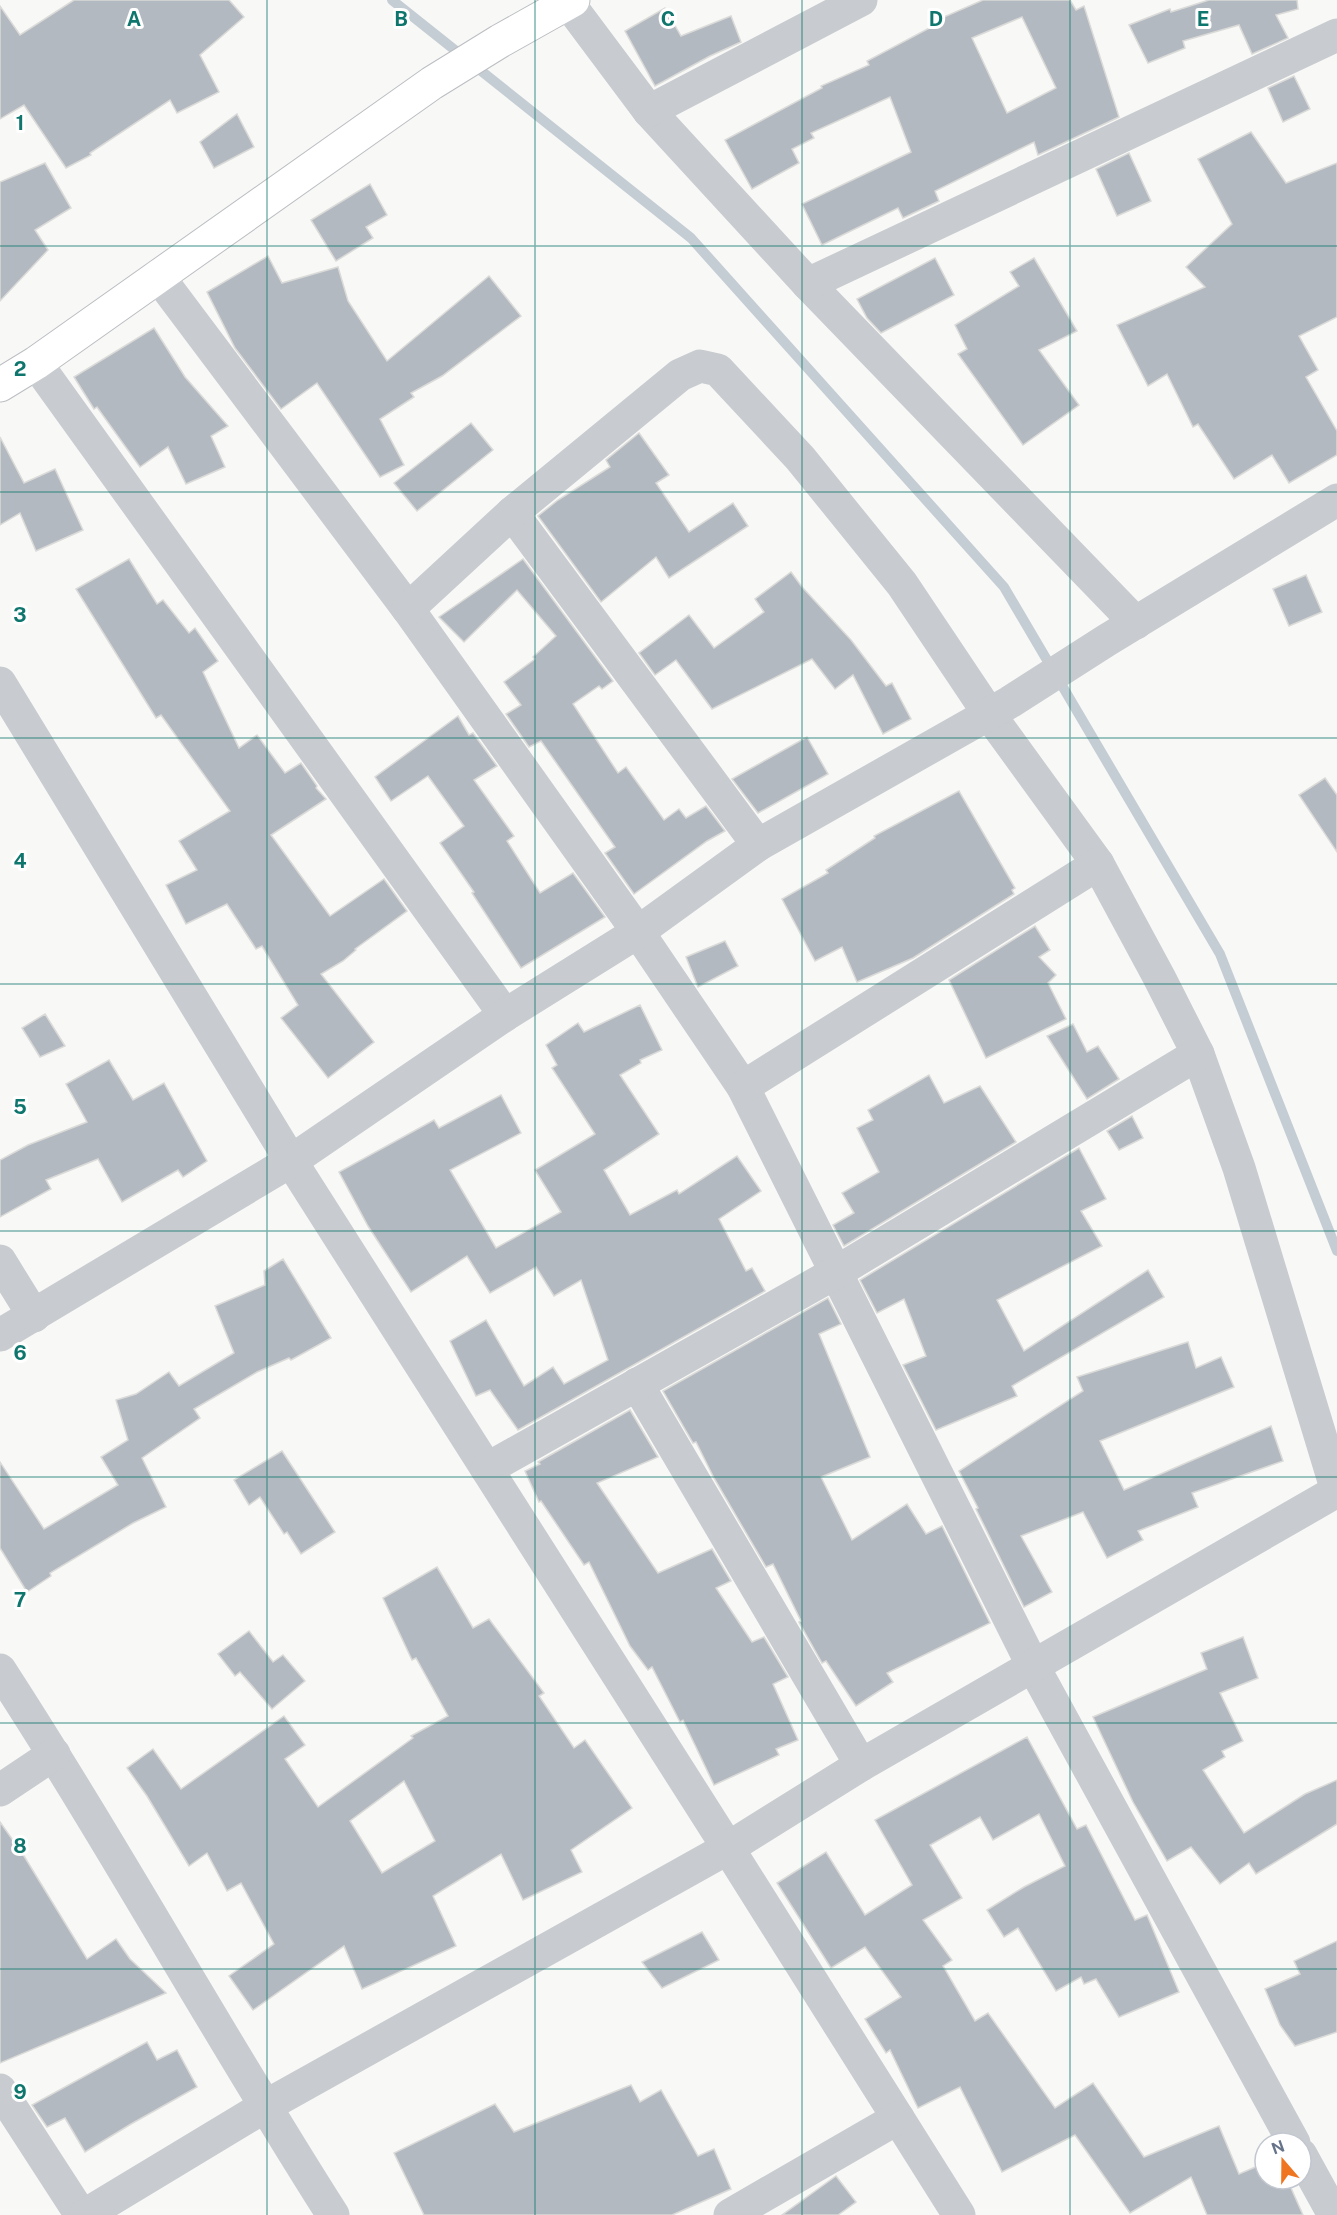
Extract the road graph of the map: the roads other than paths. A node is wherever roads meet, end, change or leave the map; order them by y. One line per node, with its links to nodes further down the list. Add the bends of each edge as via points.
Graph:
1 (861, 0): 4 (street)
2 (569, 1): 4 (street); 5 (main road, via 432,83)
3 (1337, 35): 6 (street)
4 (650, 111): 6 (street)
5 (158, 276): 7 (main road); 11 (street)
6 (808, 284): 12 (street)
7 (36, 363): 8 (main road); 18 (street)
8 (0, 385)
9 (1337, 500): 12 (street)
10 (512, 513): 11 (street); 14 (street, via 680,375 700,366 718,370 800,458); 15 (street)
11 (408, 609): 17 (street)
12 (1136, 623): 14 (street)
13 (0, 683): 21 (street)
14 (999, 708): 15 (street); 16 (street)
15 (758, 845): 17 (street)
16 (1098, 864): 19 (street); 20 (street)
17 (639, 932): 18 (street); 20 (street)
18 (505, 1015): 21 (street)
19 (1198, 1054): 23 (street); 28 (street, via 1239,1168)
20 (743, 1087): 23 (street)
21 (291, 1161): 24 (street); 27 (street)
22 (0, 1261): 24 (street)
23 (835, 1273): 26 (street); 29 (street)
24 (34, 1316): 25 (street)
25 (0, 1335)
26 (637, 1384): 27 (street); 32 (street)
27 (487, 1469): 34 (street)
28 (1337, 1491): 29 (street)
29 (1033, 1666): 32 (street); 38 (street)
30 (0, 1670): 31 (street)
31 (54, 1754): 33 (street); 36 (street)
32 (861, 1765): 34 (street)
33 (0, 1790)
34 (729, 1848): 36 (street); 37 (street)
35 (0, 2090): 40 (street)
36 (264, 2107): 40 (street); 41 (street)
37 (897, 2118): 42 (street); 43 (street)
38 (1287, 2131)
39 (1313, 2177): 44 (street)
40 (83, 2215)
41 (333, 2215)
42 (730, 2215)
43 (960, 2215)
44 (1334, 2215)

